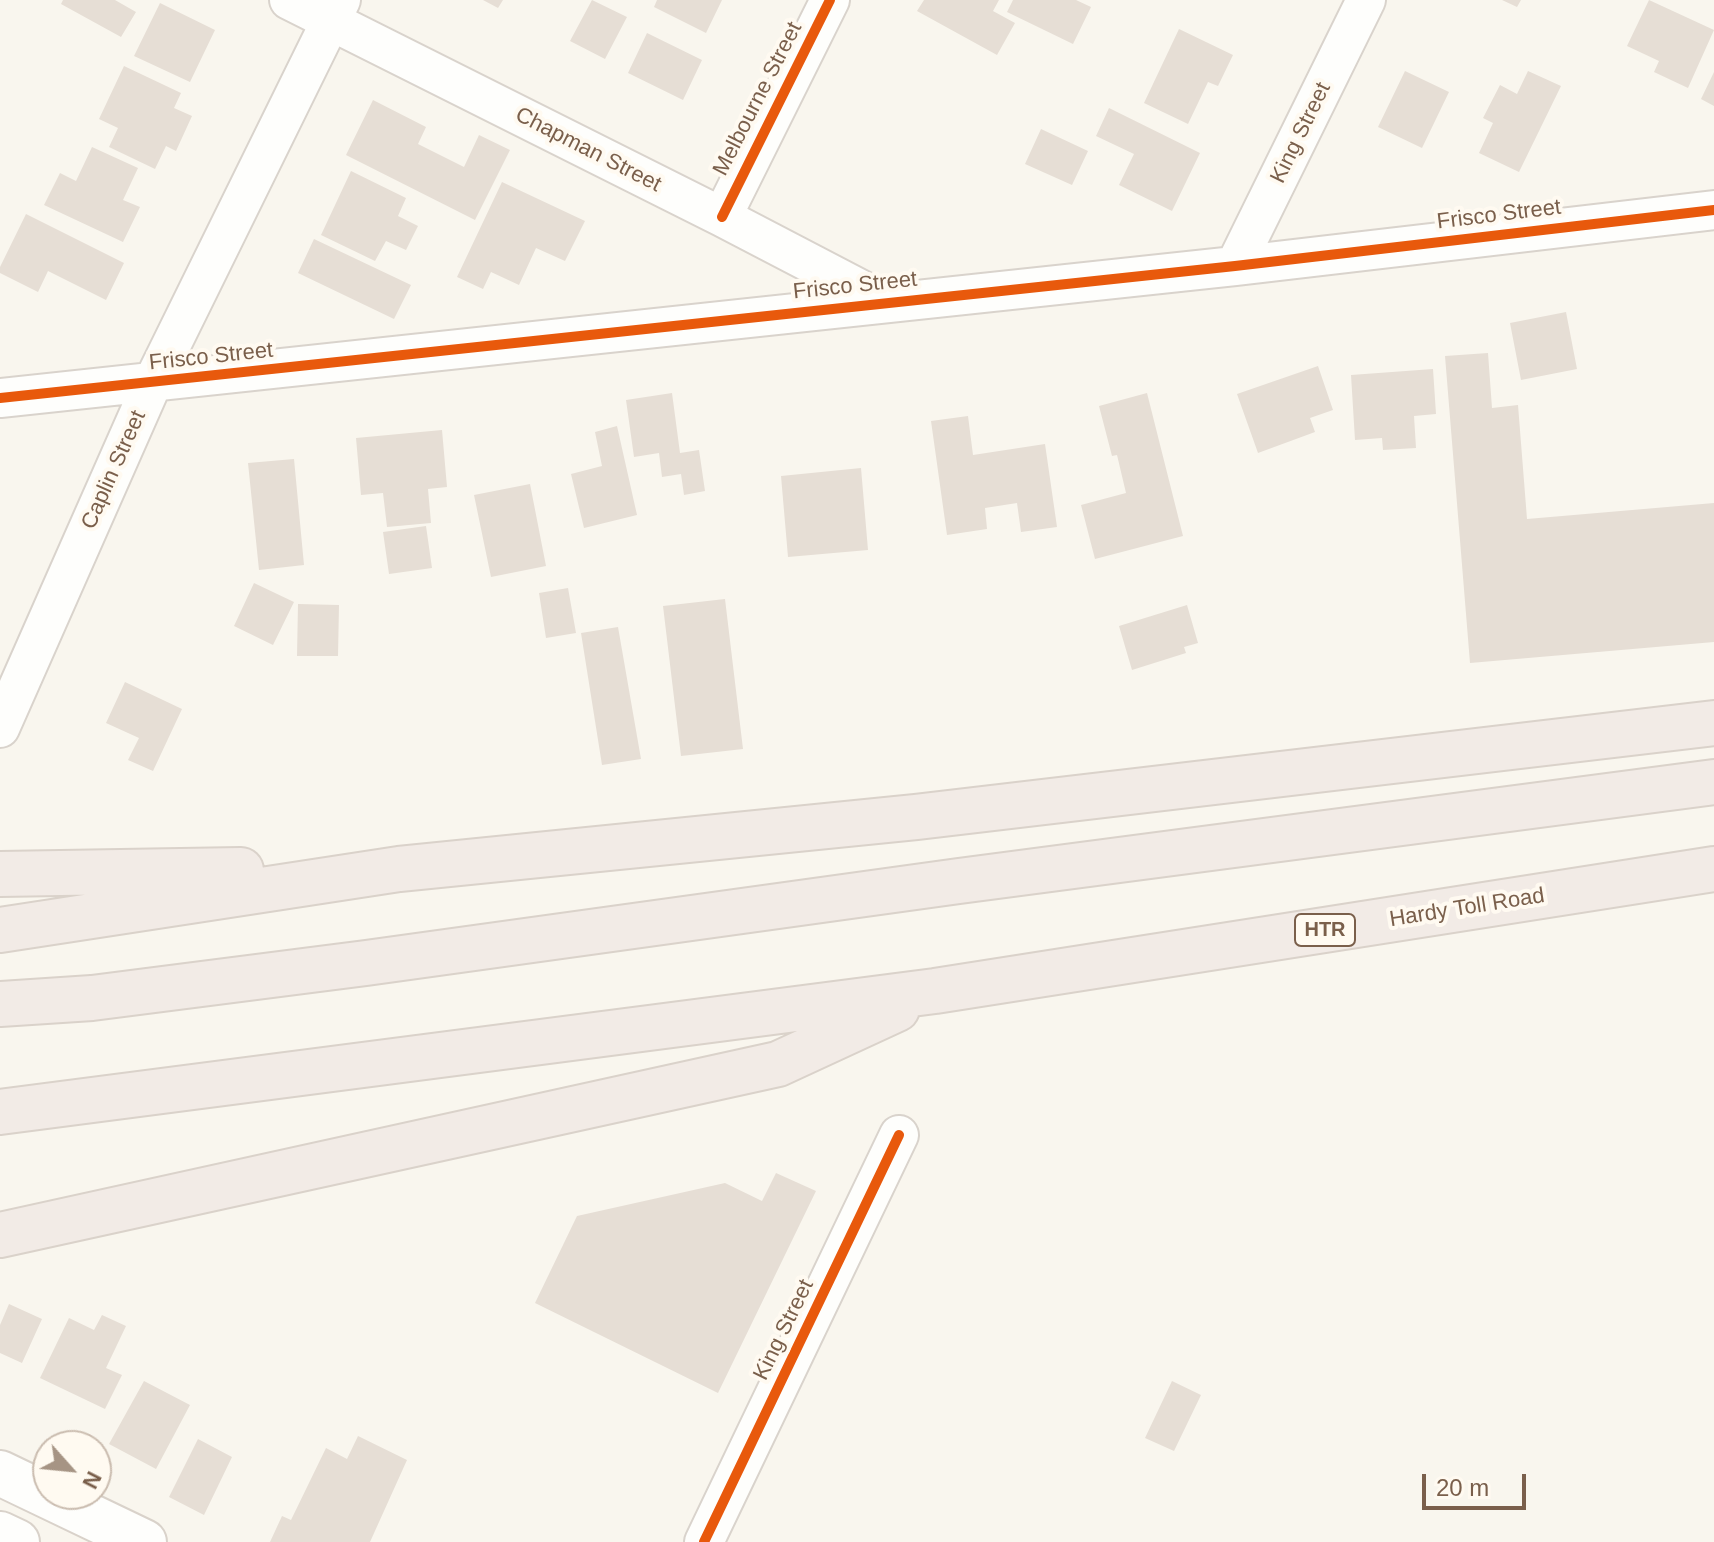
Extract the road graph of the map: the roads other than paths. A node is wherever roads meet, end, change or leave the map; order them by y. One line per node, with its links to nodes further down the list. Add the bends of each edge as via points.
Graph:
1 (289, 0): 4 (street, Chapman Street)
2 (830, 0): 6 (street, Melbourne Street)
3 (1366, 0): 7 (street, King Street)
4 (336, 11): 6 (street, Chapman Street); 9 (street, Caplin Street)
5 (1714, 210): 7 (street, Frisco Street)
6 (722, 217): 8 (street, Chapman Street)
7 (1235, 266): 8 (street, Frisco Street)
8 (885, 302): 9 (street, Frisco Street)
9 (152, 384): 10 (street, Frisco Street); 12 (street, Caplin Street)
10 (0, 398)
11 (1714, 723): 14 (highway, via 916,817)
12 (0, 728)
13 (1714, 782): 19 (highway, via 366,963 92,998)
14 (399, 869): 16 (highway); 17 (highway)
15 (1714, 869): 18 (highway, Hardy Toll Road / HTR)
16 (0, 874)
17 (0, 930)
18 (935, 991): 20 (highway); 22 (highway, via 778,1064)
19 (0, 1004)
20 (21, 1109)
21 (899, 1135): 27 (street, King Street)
22 (0, 1235)
23 (0, 1473): 26 (main road)
24 (0, 1534): 25 (main road)
25 (17, 1542)
26 (144, 1542)
27 (704, 1542)

